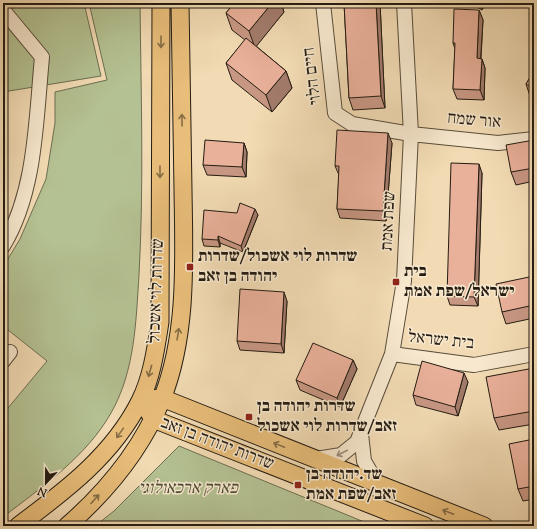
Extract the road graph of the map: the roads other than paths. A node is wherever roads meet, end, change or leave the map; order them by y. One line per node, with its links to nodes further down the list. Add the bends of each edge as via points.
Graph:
1 (161, 3): 12 (main road, שדרות לוי אשכול, one-way to 12, via 160,322)
2 (180, 3): 11 (main road, שדרות לוי אשכול, one-way to 2, via 180,324 182,281)
3 (323, 3): 6 (street, חיים הלוי, via 336,113 352,124)
4 (404, 3): 6 (street, שפת אמת)
5 (3, 10): 8 (street, via 42,58 32,163 19,211)
6 (411, 134): 7 (street, אור שמח, via 498,143); 9 (street, שפת אמת, via 404,281)
7 (534, 139)
8 (3, 246)
9 (392, 354): 10 (street, בית ישראל, via 474,365); 14 (street, שפת אמת)
10 (534, 354)
11 (162, 398): 12 (main road, שדרות יהודה בן זאב); 13 (main road, שדרות לוי אשכול); 15 (main road, שדרות יהודה בן זאב, one-way to 11)
12 (141, 400): 13 (main road, שדרות יהודה בן זאב); 17 (main road, שדרות לוי אשכול, one-way to 17, via 124,427 79,479)
13 (153, 419): 18 (main road, שדרות לוי אשכול, one-way to 13, via 107,486 128,459); 19 (main road, שדרות יהודה בן זאב)
14 (362, 434): 15 (street, שפת אמת, one-way to 15, via 357,442 341,455); 16 (street, שפת אמת, via 364,461)
15 (315, 459): 16 (main road, שדרות יהודה בן זאב)
16 (377, 484): 20 (main road, שדרות יהודה בן זאב, one-way to 16)
17 (18, 526)
18 (67, 526)
19 (425, 526)
20 (484, 526)

